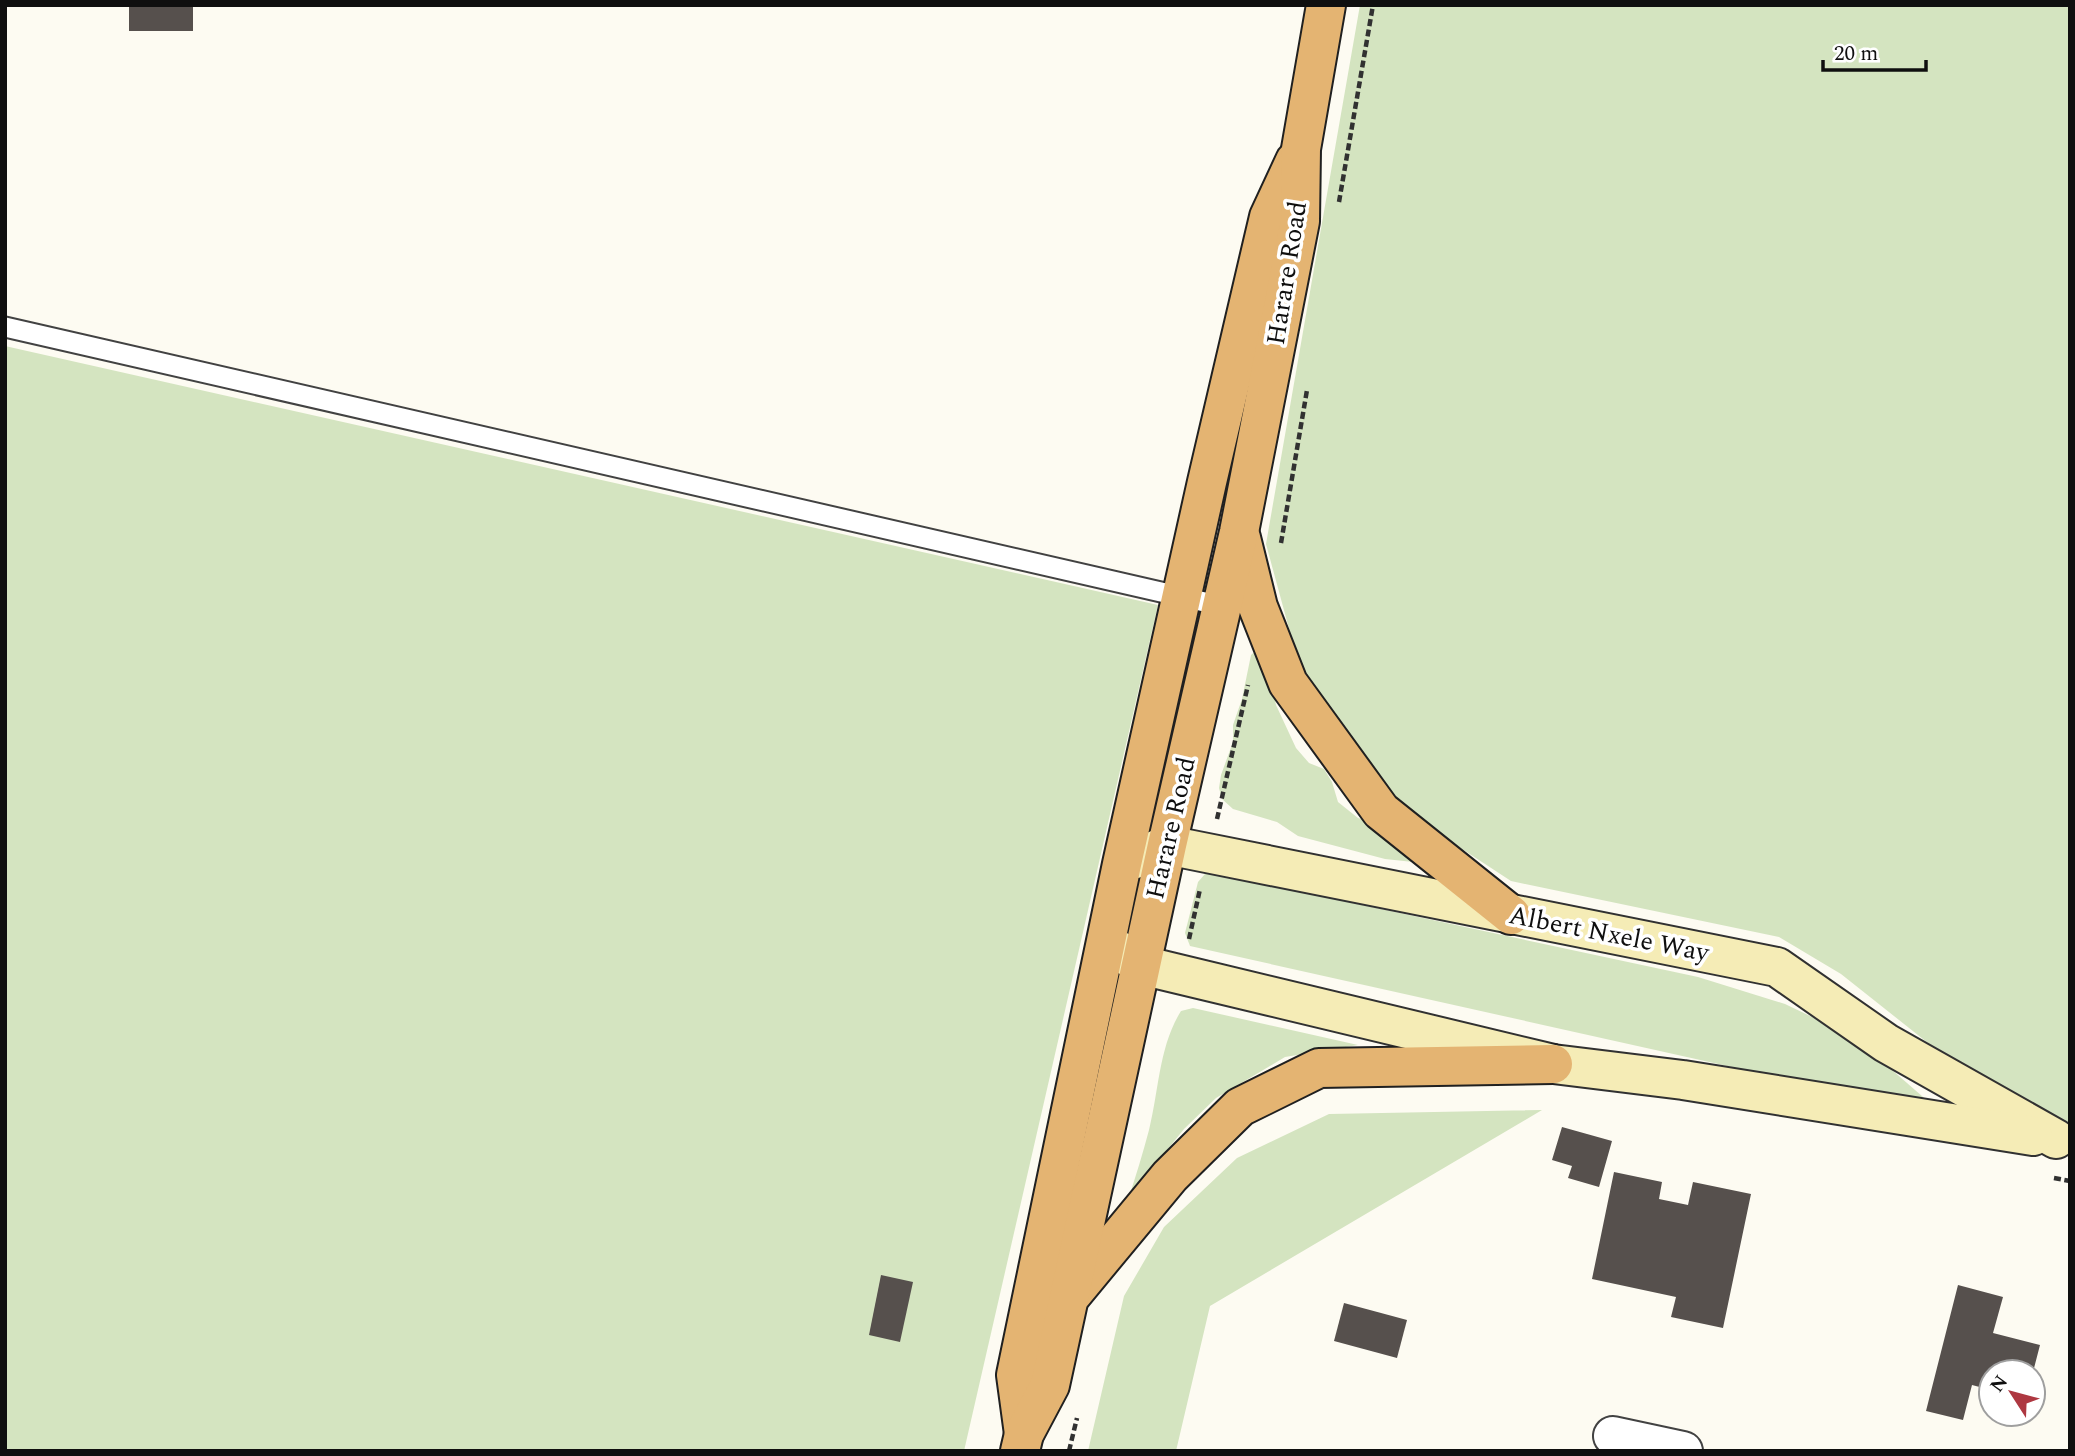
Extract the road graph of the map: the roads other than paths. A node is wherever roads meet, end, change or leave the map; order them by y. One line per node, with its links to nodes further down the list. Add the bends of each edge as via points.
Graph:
1 (1326, 5): 2 (highway)
2 (1301, 149): 4 (highway, Harare Road, via 1300,221); 5 (highway, Harare Road, via 1269,217)
3 (5, 327): 5 (lane)
4 (1239, 532): 6 (highway, Harare Road); 9 (highway, via 1258,607 1288,683 1381,811)
5 (1181, 597): 6 (lane); 8 (highway, Harare Road)
6 (1222, 606): 7 (highway, Harare Road)
7 (1167, 845): 8 (main road); 9 (main road, Albert Nxele Way); 11 (highway, Harare Road)
8 (1122, 864): 10 (highway, Harare Road)
9 (1511, 915): 13 (main road, Albert Nxele Way, via 1777,967 1886,1043)
10 (1106, 942): 11 (main road, Albert Nxele Way); 16 (highway, Harare Road, via 1016,1375)
11 (1141, 965): 12 (main road, Albert Nxele Way); 14 (highway, Harare Road)
12 (1553, 1064): 13 (main road, Albert Nxele Way, via 1683,1080); 14 (highway, via 1320,1069 1297,1079 1240,1107 1170,1176)
13 (2063, 1141)
14 (1070, 1296): 16 (highway, Harare Road, via 1049,1384)
15 (1612, 1436): 17 (street)
16 (1022, 1442)
17 (1684, 1451)

